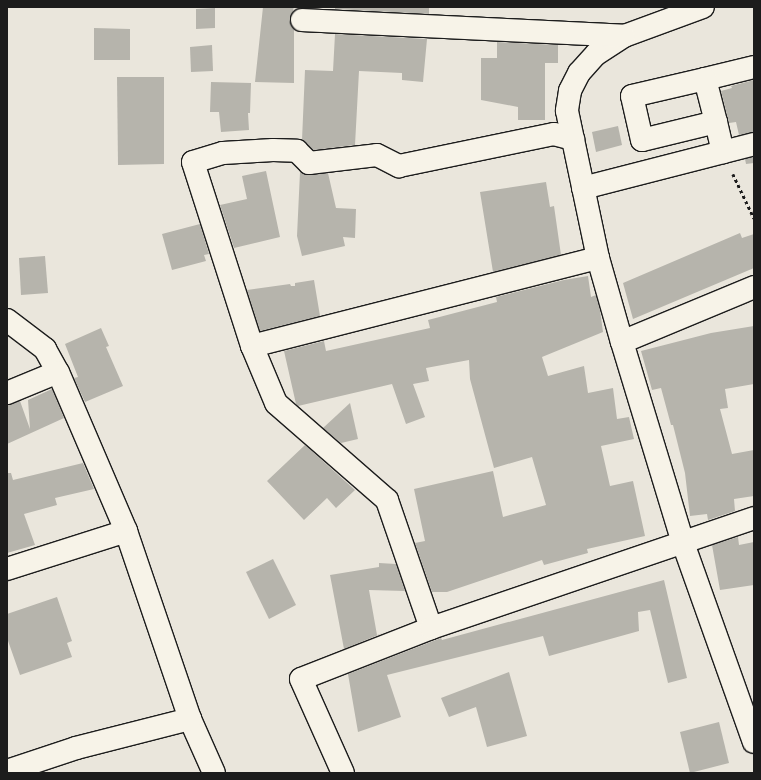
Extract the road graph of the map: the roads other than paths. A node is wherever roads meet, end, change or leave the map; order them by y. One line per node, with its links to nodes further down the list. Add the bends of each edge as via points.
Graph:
1 (703, 7): 3 (street)
2 (302, 20): 3 (street)
3 (624, 36): 7 (street, via 596,54 579,73 570,91 566,111)
4 (754, 67): 5 (street)
5 (705, 79): 6 (street); 6 (street, via 632,96 642,140)
6 (716, 122): 9 (street)
7 (573, 140): 10 (street); 15 (street, via 554,134 398,166 377,155 309,163 297,151 274,150 223,153 193,162)
8 (754, 144): 9 (street)
9 (723, 152): 10 (street)
10 (583, 188): 11 (street)
11 (598, 258): 14 (street); 15 (street)
12 (754, 287): 14 (street)
13 (7, 320): 16 (street, via 45,349)
14 (622, 342): 20 (street)
15 (252, 346): 22 (street, via 276,403 387,500)
16 (58, 372): 17 (street); 19 (street)
17 (7, 393)
18 (754, 518): 20 (street)
19 (126, 531): 21 (street); 23 (street)
20 (683, 543): 22 (street); 24 (street)
21 (7, 570)
22 (431, 628): 27 (street, via 301,679)
23 (190, 719): 25 (street, via 76,748); 26 (street)
24 (754, 742)
25 (7, 771)
26 (214, 773)
27 (343, 773)

